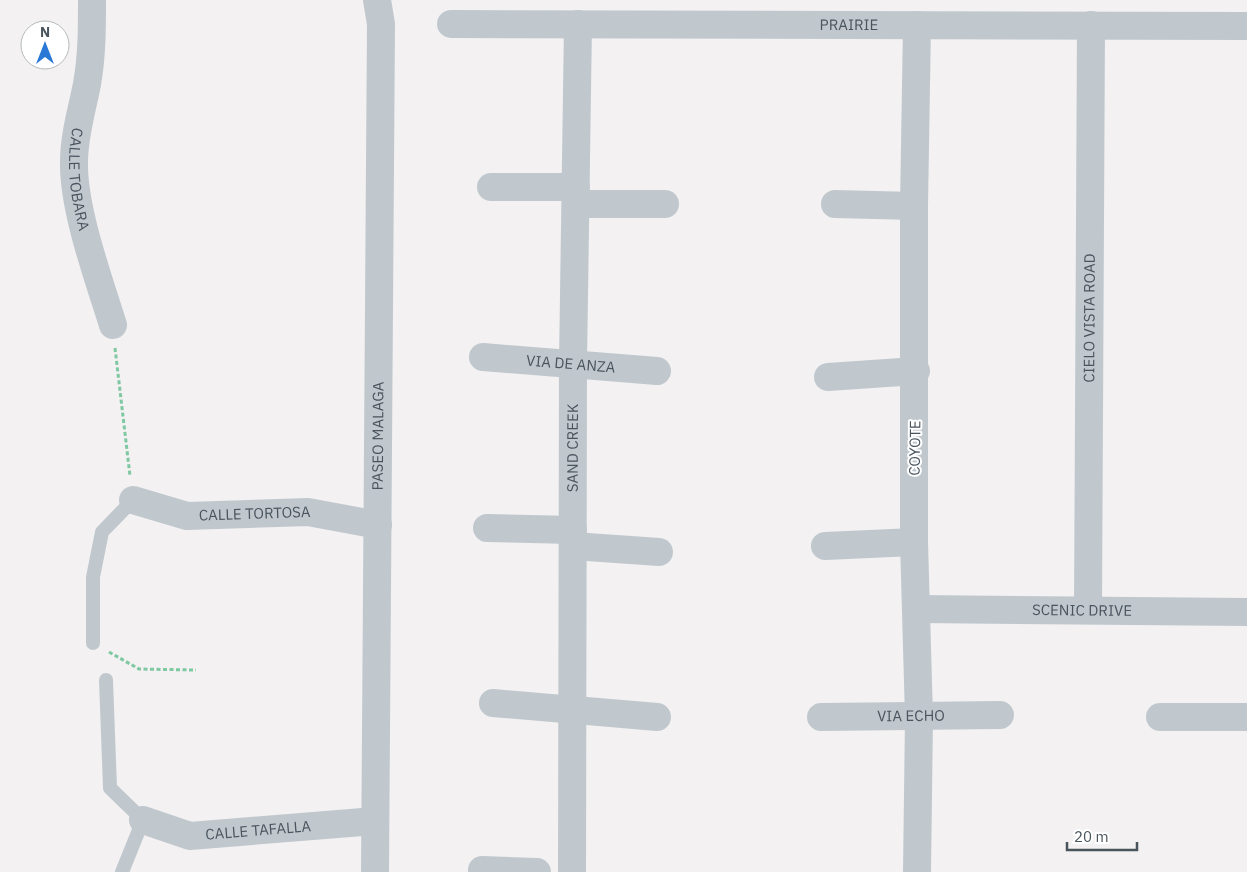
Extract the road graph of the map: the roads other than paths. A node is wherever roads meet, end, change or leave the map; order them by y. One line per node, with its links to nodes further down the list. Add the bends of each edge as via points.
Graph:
1 (92, 0): 13 (street, CALLE TOBARA, via 92,37 74,166 80,206)
2 (377, 0): 20 (street, PASEO MALAGA, via 381,24)
3 (451, 24): 4 (street, PRAIRIE)
4 (578, 24): 5 (street, PRAIRIE); 9 (street, SAND CREEK)
5 (917, 25): 6 (street, PRAIRIE); 12 (street, COYOTE)
6 (1091, 25): 7 (street, PRAIRIE); 27 (street, CIELO VISTA ROAD)
7 (1247, 26)
8 (491, 186): 9 (street)
9 (576, 196): 10 (street); 15 (street, SAND CREEK)
10 (665, 204)
11 (835, 204): 12 (street)
12 (914, 206): 17 (street, COYOTE)
13 (113, 325)
14 (484, 357): 15 (street, VIA DE ANZA)
15 (573, 363): 16 (street, VIA DE ANZA); 22 (street, SAND CREEK)
16 (657, 371)
17 (916, 371): 18 (street); 23 (street, COYOTE)
18 (828, 377)
19 (133, 500): 20 (street, CALLE TORTOSA, via 187,516 308,512); 29 (lane, via 102,532 93,577)
20 (378, 525): 40 (street, PASEO MALAGA)
21 (487, 528): 22 (street)
22 (573, 538): 25 (street); 32 (street, SAND CREEK)
23 (914, 542): 24 (street); 26 (street, COYOTE)
24 (825, 546)
25 (659, 552)
26 (917, 610): 27 (street, SCENIC DRIVE); 36 (street, COYOTE)
27 (1088, 610): 28 (street, SCENIC DRIVE)
28 (1247, 612)
29 (93, 643)
30 (106, 680): 39 (lane, via 110,788)
31 (493, 703): 32 (street)
32 (573, 711): 34 (street); 45 (street, SAND CREEK)
33 (1000, 715): 36 (street, VIA ECHO)
34 (657, 717)
35 (821, 717): 36 (street, VIA ECHO)
36 (919, 717): 46 (street, COYOTE)
37 (1160, 717): 38 (street)
38 (1247, 717)
39 (143, 820): 40 (street, CALLE TAFALLA, via 190,836); 42 (lane)
40 (375, 821): 43 (street, PASEO MALAGA)
41 (482, 870): 44 (street)
42 (122, 872)
43 (375, 872)
44 (537, 872)
45 (572, 872)
46 (917, 872)

